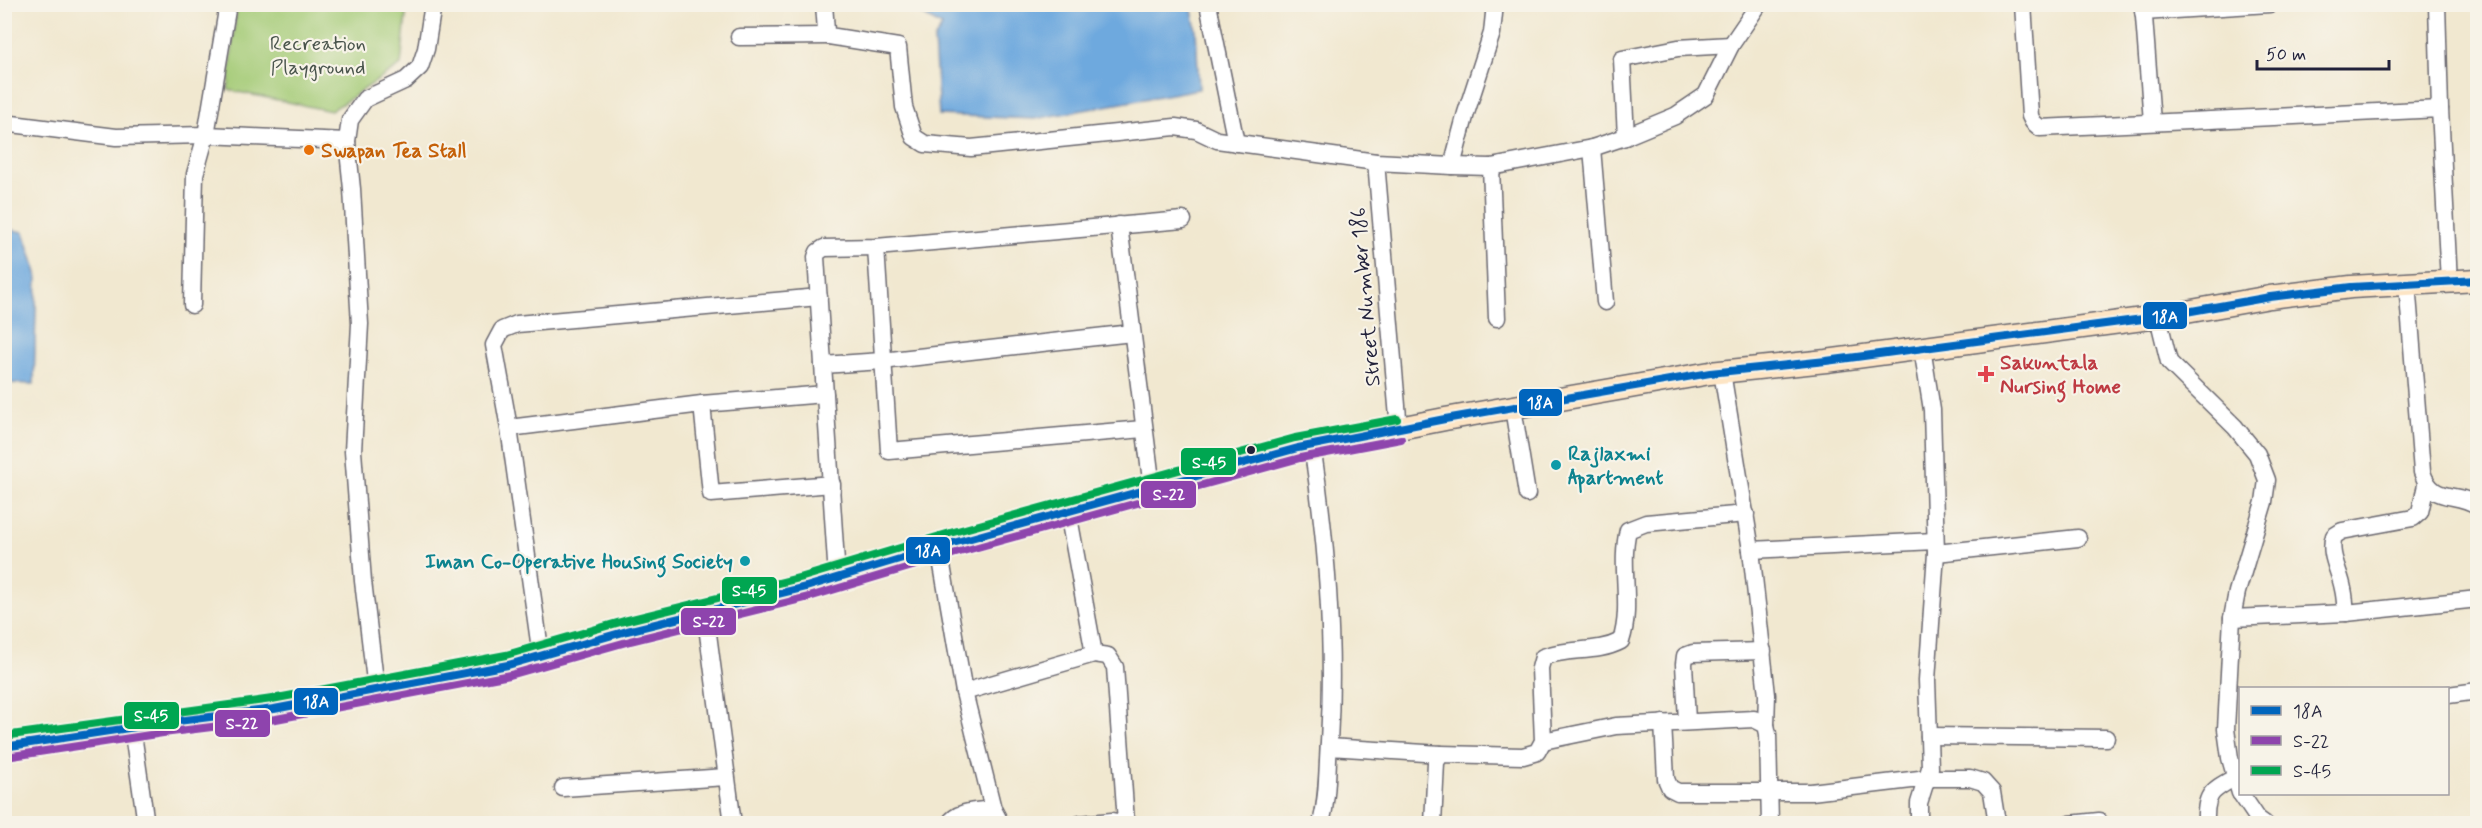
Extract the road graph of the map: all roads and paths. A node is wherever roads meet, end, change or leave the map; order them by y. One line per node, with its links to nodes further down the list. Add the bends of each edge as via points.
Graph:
1 (228, 4): 17 (street)
2 (433, 4): 19 (street, via 420,67 406,80 365,99 350,120)
3 (824, 4): 11 (street)
4 (1208, 4): 20 (street)
5 (1495, 4): 23 (street, via 1492,33)
6 (2023, 4): 15 (street, via 2033,122 2040,128)
7 (2269, 4): 9 (street)
8 (2436, 4): 14 (street)
9 (2143, 8): 15 (street)
10 (1754, 9): 13 (street)
11 (829, 36): 12 (street); 20 (street, via 898,47 904,107 914,137 925,144 971,148 1175,127)
12 (739, 37)
13 (1731, 45): 18 (street, via 1706,94 1676,116); 18 (street, via 1678,48 1622,59)
14 (2440, 109): 15 (street); 29 (street)
15 (2152, 122)
16 (4, 123): 17 (street, via 116,137)
17 (206, 135): 19 (street); 33 (street, via 195,174)
18 (1626, 136): 21 (street)
19 (346, 141): 67 (street, via 360,324 353,451)
20 (1236, 143): 22 (street)
21 (1592, 148): 24 (street); 32 (street)
22 (1376, 162): 23 (street); 46 (street, Street Number 186)
23 (1452, 166): 24 (street)
24 (1491, 167): 35 (street)
25 (1183, 220): 26 (street)
26 (1119, 225): 27 (street); 36 (street)
27 (876, 246): 31 (street, via 824,248 818,252); 38 (street)
28 (2478, 280): 29 (main road)
29 (2449, 282): 30 (main road)
30 (2408, 283): 34 (main road, via 2270,297); 48 (street)
31 (819, 297): 39 (street); 44 (street, via 517,324 502,330 494,345)
32 (1605, 302)
33 (192, 305)
34 (2158, 317): 37 (main road); 63 (street, via 2169,362 2257,453 2267,480)
35 (1497, 318)
36 (1132, 333): 38 (street); 45 (street)
37 (1922, 348): 40 (main road); 56 (street, via 1932,410)
38 (882, 361): 39 (street); 45 (street, via 889,451)
39 (823, 365): 41 (street)
40 (1722, 372): 43 (main road); 54 (street)
41 (825, 394): 42 (street); 50 (street)
42 (702, 404): 44 (street); 50 (street, via 711,494 832,484)
43 (1513, 408): 46 (main road); 51 (street)
44 (509, 428): 66 (street)
45 (1143, 429): 49 (street)
46 (1398, 429): 47 (main road)
47 (1312, 445): 49 (main road); 80 (street, via 1327,559 1332,689)
48 (2426, 485): 52 (street, via 2436,494); 62 (street, via 2420,512 2413,518 2342,531 2334,536 2334,559)
49 (1152, 488): 53 (main road)
50 (832, 489): 59 (street)
51 (1527, 494)
52 (2478, 506)
53 (1068, 512): 57 (main road); 65 (street)
54 (1746, 514): 58 (street); 78 (street, via 1646,523 1628,530 1624,547 1626,626 1622,641 1607,649 1556,652 1543,657)
55 (2078, 538): 56 (street)
56 (1936, 547): 58 (street); 76 (street, via 1927,680)
57 (939, 548): 59 (main road); 69 (street)
58 (1751, 550): 64 (street)
59 (837, 578): 61 (main road)
60 (2478, 599): 62 (street)
61 (705, 611): 66 (main road); 82 (street)
62 (2346, 614): 63 (street)
63 (2232, 618): 75 (street)
64 (1763, 651): 71 (street, via 1685,656); 73 (street)
65 (1095, 654): 69 (street); 90 (street, via 1108,656 1115,667)
66 (541, 656): 67 (main road)
67 (376, 689): 74 (main road, via 274,709)
68 (2478, 691): 70 (street)
69 (964, 692): 88 (street)
70 (2449, 694)
71 (1687, 721): 72 (street); 73 (street, via 1754,719)
72 (1663, 723): 78 (street, via 1617,726); 86 (street, via 1666,779 1670,788 1678,792)
73 (1766, 725): 86 (street)
74 (132, 728): 79 (main road); 91 (street)
75 (2233, 729): 85 (street)
76 (1929, 736): 77 (street); 83 (street)
77 (2106, 738)
78 (1543, 741): 81 (street, via 1537,752 1523,756)
79 (4, 747)
80 (1329, 747): 81 (street); 95 (street, via 1327,800)
81 (1441, 754): 96 (street, via 1436,762)
82 (726, 777): 84 (street); 92 (street)
83 (1928, 778): 86 (street); 98 (street, via 1919,803); 99 (street, via 1970,778 1983,782 1992,792)
84 (563, 788)
85 (2239, 788): 101 (street, via 2209,795)
86 (1771, 793): 97 (street)
87 (2243, 795): 102 (street)
88 (997, 816): 93 (street, via 960,814)
89 (2099, 821): 100 (street)
90 (1127, 823): 94 (street)
91 (146, 824)
92 (733, 824)
93 (949, 824)
94 (1080, 824)
95 (1321, 824)
96 (1433, 824)
97 (1770, 824)
98 (1919, 824)
99 (2000, 824)
100 (2070, 824)
101 (2206, 824)
102 (2265, 824)

